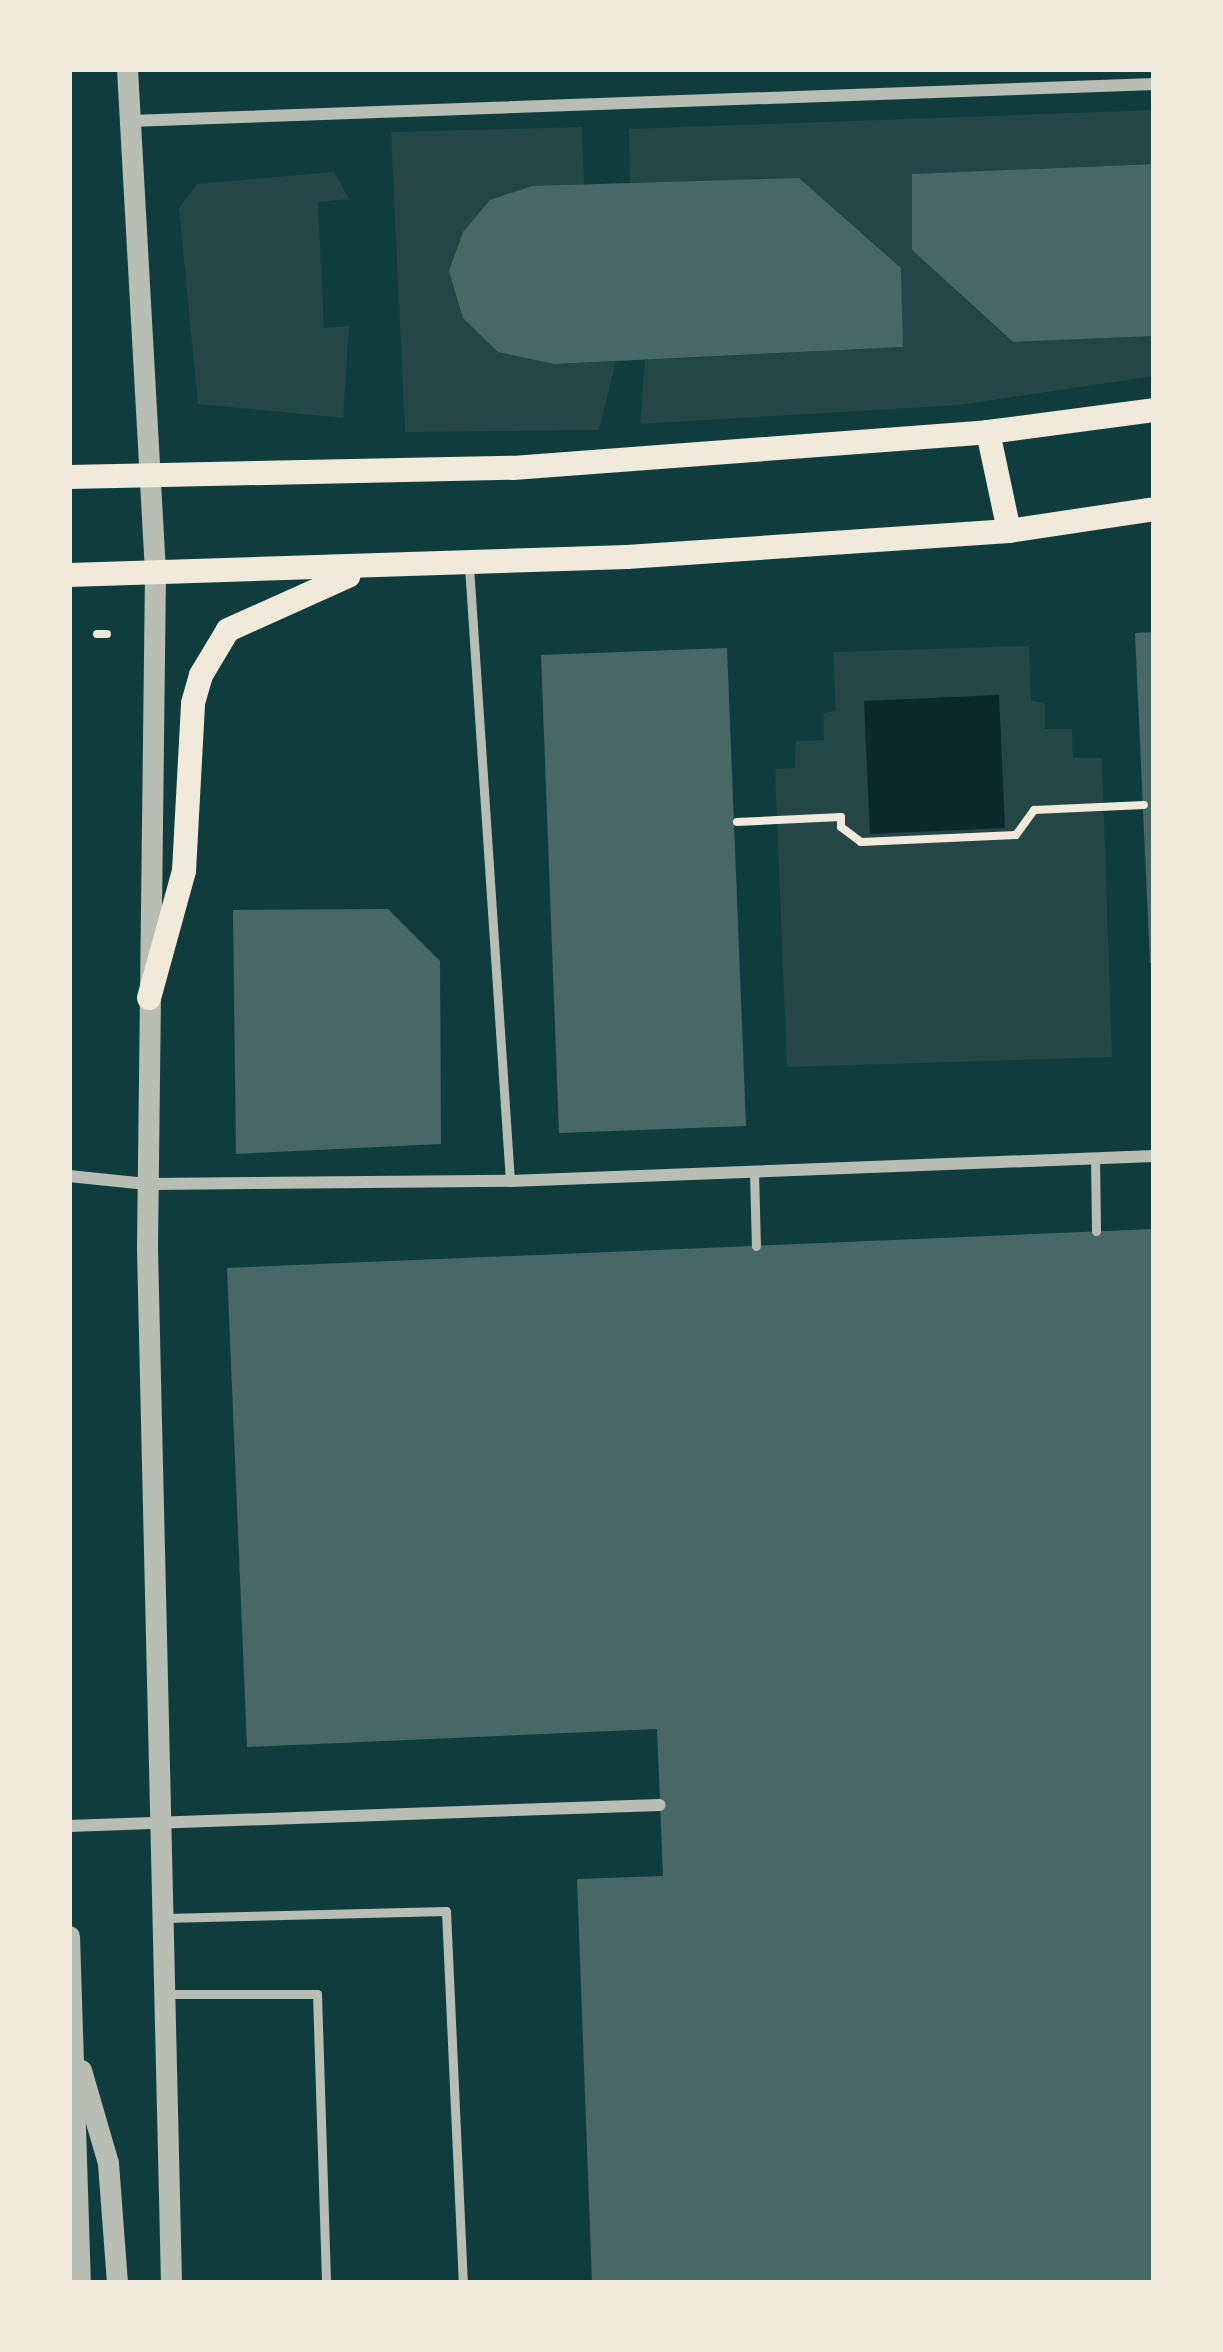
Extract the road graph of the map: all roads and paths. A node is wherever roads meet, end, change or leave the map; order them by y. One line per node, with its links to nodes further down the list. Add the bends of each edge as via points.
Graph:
1 (128, 69): 3 (street)
2 (1154, 84): 3 (street)
3 (130, 121): 6 (street)
4 (1154, 410): 5 (main road)
5 (988, 432): 6 (main road, via 513,468); 9 (main road)
6 (150, 476): 7 (main road); 12 (street)
7 (69, 477)
8 (1154, 508): 9 (main road)
9 (1009, 531): 10 (main road)
10 (470, 566): 11 (main road); 21 (lane)
11 (362, 570): 12 (main road); 16 (main road, via 228,630 201,675 184,871)
12 (154, 572): 13 (main road); 16 (street)
13 (69, 575)
14 (1144, 805): 15 (path, via 1034,810 1016,835 875,842 850,836 841,817)
15 (737, 822)
16 (149, 998): 22 (street)
17 (1154, 1156): 18 (street)
18 (1095, 1158): 19 (street); 23 (lane)
19 (754, 1172): 21 (street); 24 (lane)
20 (69, 1176): 22 (street)
21 (510, 1181): 22 (street)
22 (147, 1184): 26 (street)
23 (1096, 1231)
24 (756, 1246)
25 (660, 1805): 26 (street)
26 (155, 1822): 27 (street); 28 (street)
27 (69, 1826)
28 (159, 1918): 30 (street); 36 (lane, via 446,1911)
29 (69, 1936): 31 (street)
30 (163, 1994): 34 (street); 35 (lane, via 317,1994)
31 (73, 2040): 32 (street); 33 (street, via 108,2163)
32 (80, 2283)
33 (117, 2283)
34 (170, 2283)
35 (326, 2283)
36 (463, 2283)

